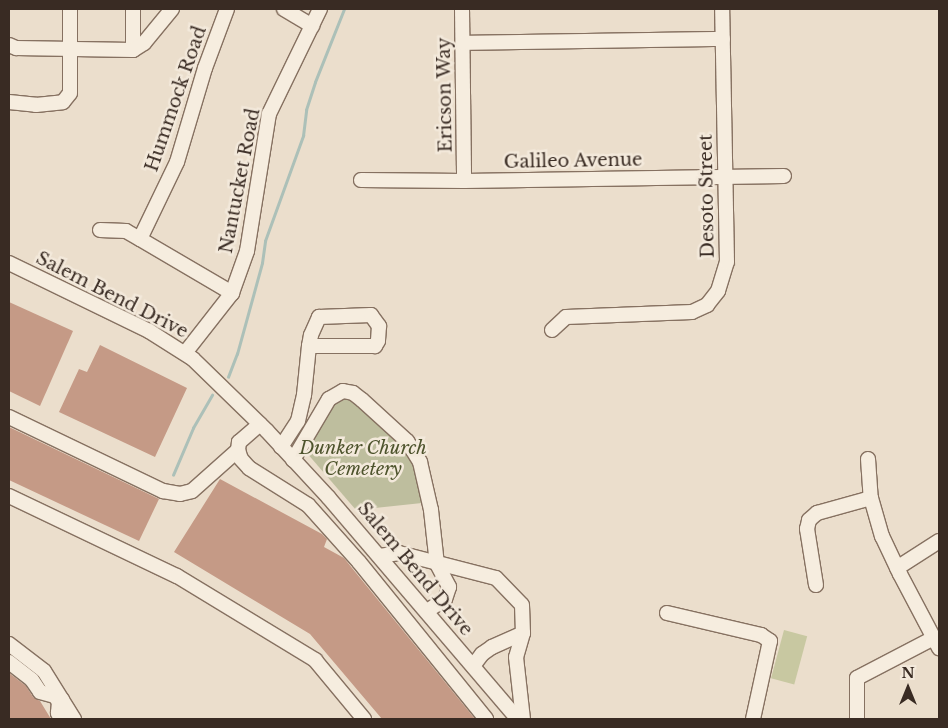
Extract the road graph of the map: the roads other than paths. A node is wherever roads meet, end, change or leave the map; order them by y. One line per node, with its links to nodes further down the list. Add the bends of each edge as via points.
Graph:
1 (70, 9): 13 (street)
2 (132, 9): 14 (street)
3 (172, 9): 14 (street, via 144,43)
4 (226, 9): 21 (street, Hummock Road, via 177,162)
5 (284, 9): 9 (street)
6 (320, 9): 9 (street, Nantucket Road)
7 (462, 9): 11 (street, Ericson Way)
8 (722, 9): 10 (street, Desoto Street)
9 (312, 26): 23 (street, Nantucket Road, via 269,114 247,251)
10 (723, 39): 11 (street); 17 (street, Desoto Street)
11 (463, 43): 19 (street, Ericson Way)
12 (9, 46): 13 (street)
13 (70, 50): 14 (street); 15 (street, via 70,93 63,102 36,105)
14 (133, 50)
15 (9, 102)
16 (784, 176): 17 (street, Galileo Avenue)
17 (724, 177): 19 (street, Galileo Avenue); 24 (street, Desoto Street, via 728,262 718,291 707,305 692,312 566,317)
18 (361, 180): 19 (street, Galileo Avenue)
19 (464, 181)
20 (100, 230): 21 (street, via 126,231)
21 (140, 239): 23 (street)
22 (9, 263): 26 (street, Salem Bend Drive, via 142,327)
23 (232, 293): 26 (street, Nantucket Road)
24 (552, 330)
25 (309, 346): 25 (street, via 319,317 371,315 379,326 375,346); 29 (street, via 298,421)
26 (185, 353): 28 (street, Salem Bend Drive)
27 (9, 417): 30 (street, via 163,491 180,494 192,491)
28 (260, 424): 29 (street, Salem Bend Drive); 30 (street, via 239,442)
29 (281, 447): 32 (street, Salem Bend Drive)
30 (238, 450): 51 (street, via 248,468 308,505)
31 (868, 459): 34 (street)
32 (293, 460): 36 (street, Salem Bend Drive); 37 (street, via 329,398 343,391 353,393 393,428 418,456 431,510)
33 (9, 496): 50 (street, via 177,576 315,660)
34 (872, 498): 38 (street, via 882,536); 39 (street, via 817,513 809,520 807,529)
35 (939, 541): 38 (street)
36 (380, 556): 37 (street, via 399,554); 40 (street, Salem Bend Drive)
37 (437, 564): 40 (street, via 449,587 446,599); 42 (street, via 496,578 522,605)
38 (897, 568): 43 (street)
39 (816, 585)
40 (427, 611): 46 (street, Salem Bend Drive)
41 (667, 613): 54 (street, via 761,635 770,641)
42 (523, 633): 46 (street, via 492,647); 53 (street, via 516,657)
43 (937, 643): 55 (street, via 857,678)
44 (9, 644): 47 (street, via 44,671)
45 (9, 662): 47 (street, via 32,680 40,692 55,696)
46 (473, 666): 52 (street, Salem Bend Drive)
47 (60, 701): 48 (street, via 58,713); 49 (street)
48 (61, 719)
49 (74, 719)
50 (364, 719)
51 (486, 719)
52 (518, 719)
53 (523, 719)
54 (753, 719)
55 (858, 719)

